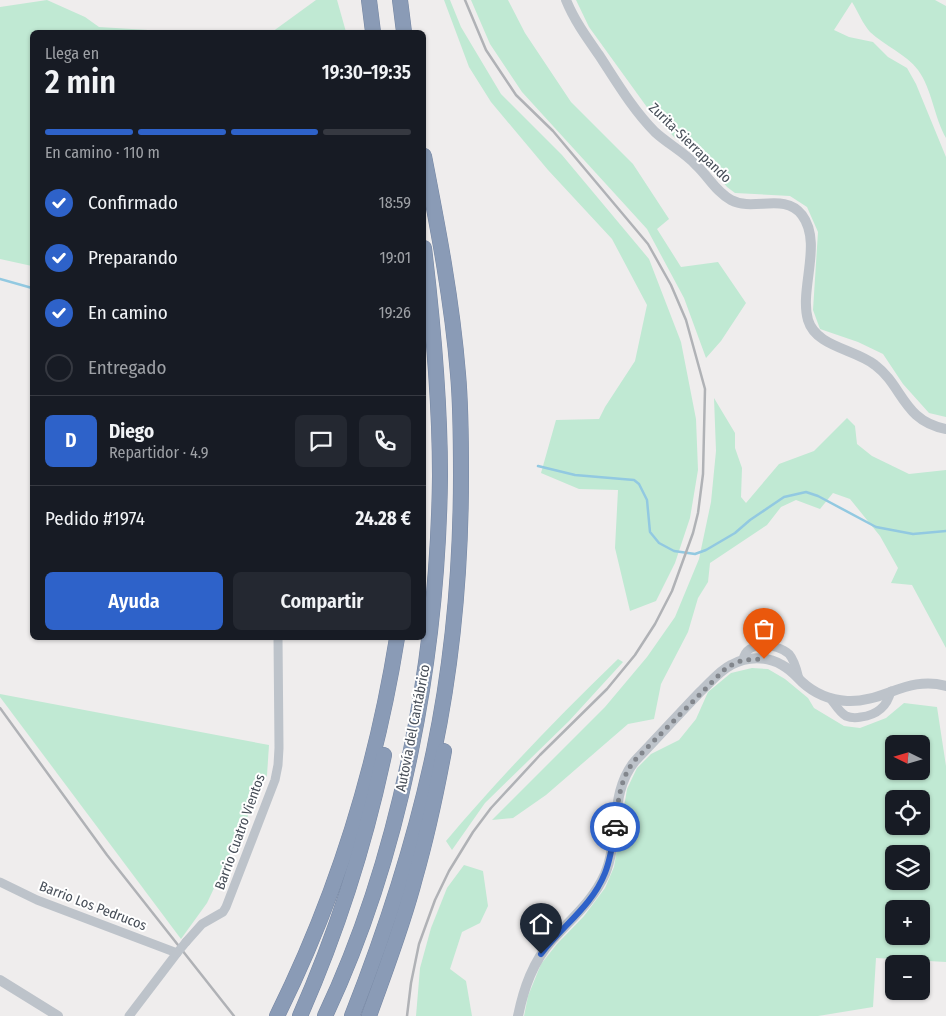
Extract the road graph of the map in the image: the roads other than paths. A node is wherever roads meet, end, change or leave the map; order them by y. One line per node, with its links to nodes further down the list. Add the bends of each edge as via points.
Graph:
1 (370, 0): 5 (highway)
2 (395, 0): 6 (highway)
3 (400, 0): 7 (highway)
4 (566, 0): 10 (street, Zurita-Sierrapando, via 576,21 640,115 657,134 694,163 733,201 785,204 802,216 810,240 806,312 812,330 824,340 874,364 910,409 933,425)
5 (373, 30)
6 (398, 30)
7 (404, 30)
8 (426, 167): 11 (highway, via 446,272)
9 (426, 268): 25 (highway, Autovía del Cantábrico, via 437,378 439,456 437,543 427,651 411,749 386,851 348,963)
10 (946, 429)
11 (461, 431): 26 (highway, via 458,574 452,637 434,750 401,877); 27 (highway, via 464,573 460,632 444,750 415,879)
12 (278, 640): 19 (street, Barrio Cuatro Vientos, bridge, via 279,748 275,780 226,907 202,924)
13 (397, 640): 23 (highway, via 372,762 338,872 298,974)
14 (405, 640): 24 (highway, Autovía del Cantábrico, via 391,724 363,839 337,921)
15 (946, 686): 16 (street, via 920,683)
16 (892, 691): 17 (street, via 863,700); 17 (street, via 880,710 857,718 844,715)
17 (830, 698): 28 (street, via 813,690 775,661 743,660 722,671 625,774 611,851 602,880 590,900 536,962)
18 (0, 882): 19 (street, Barrio Los Pedrucos, via 37,900)
19 (176, 953): 22 (street, Barrio Cuatro Vientos)
20 (0, 980): 21 (street)
21 (58, 1016)
22 (129, 1016)
23 (277, 1016)
24 (300, 1016)
25 (325, 1016)
26 (352, 1016)
27 (369, 1016)
28 (518, 1016)

